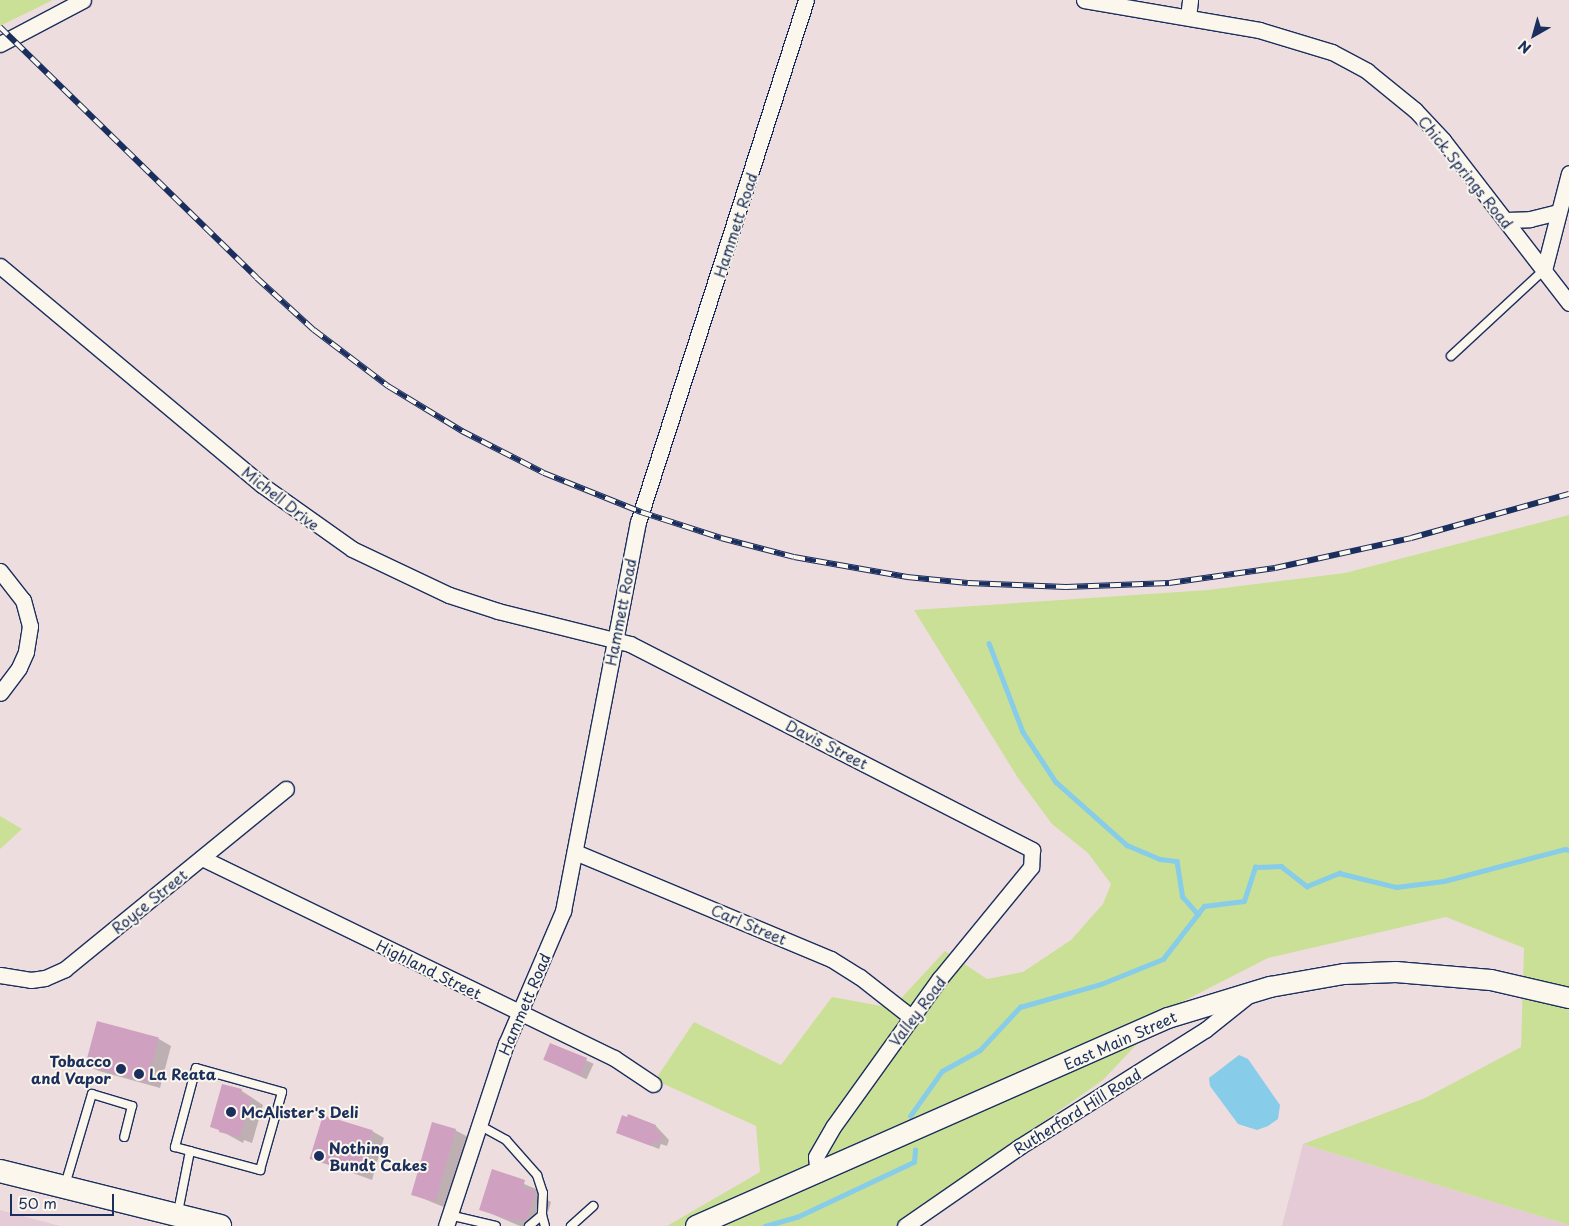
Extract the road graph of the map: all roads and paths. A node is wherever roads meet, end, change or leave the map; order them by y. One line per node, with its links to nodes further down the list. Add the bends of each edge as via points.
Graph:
1 (83, 0): 6 (street)
2 (806, 0): 15 (street, Hammett Road, via 638,522)
3 (1084, 0): 5 (street, Chick Springs Road)
4 (1190, 0): 5 (street)
5 (1188, 17): 9 (street, Chick Springs Road, via 1295,39 1332,52 1367,71 1423,118)
6 (0, 44)
7 (1569, 173): 8 (street)
8 (1558, 212): 9 (street, via 1530,219); 11 (street)
9 (1506, 220): 11 (street, Chick Springs Road)
10 (0, 266): 15 (street, Michell Drive, via 275,496 352,549 448,595 498,611)
11 (1544, 270): 12 (street, Chick Springs Road); 13 (lane)
12 (1569, 303)
13 (1451, 356)
14 (0, 571): 16 (street, via 23,600 30,626 26,652 19,668)
15 (614, 639): 18 (street, Hammett Road); 19 (street, Davis Street, via 630,644 1027,845)
16 (0, 693)
17 (286, 789): 20 (street, Royce Street)
18 (575, 852): 24 (street, Hammett Road, via 564,911); 25 (street, Carl Street, via 831,959)
19 (1034, 856): 25 (street, Valley Road, via 1032,868)
20 (202, 858): 21 (street, Royce Street, via 54,975 31,980); 24 (street, Highland Street)
21 (0, 975)
22 (1248, 995): 23 (street, East Main Street, via 1298,981 1396,972 1491,980); 31 (street, East Main Street, via 1199,1006 1168,1018); 43 (street, Rutherford Hill Road, via 1205,1030 1019,1146)
23 (1569, 998)
24 (519, 1012): 26 (street, Highland Street, via 614,1058); 27 (street, Hammett Road)
25 (911, 1017): 31 (street, Valley Road, via 833,1127 816,1157)
26 (653, 1084)
27 (479, 1125): 35 (lane, via 506,1140 537,1175 543,1193); 36 (street, Hammett Road)
28 (124, 1137): 32 (lane, via 132,1106 92,1094)
29 (190, 1151): 29 (lane, via 260,1170 282,1092 196,1068 175,1147); 34 (lane)
30 (0, 1171): 32 (main road)
31 (818, 1174): 42 (street, East Main Street)
32 (65, 1187): 34 (main road)
33 (593, 1206): 41 (lane)
34 (178, 1214): 37 (main road)
35 (542, 1215): 39 (lane); 40 (lane)
36 (447, 1220): 38 (lane)
37 (220, 1226)
38 (496, 1226)
39 (529, 1226)
40 (545, 1226)
41 (571, 1226)
42 (696, 1226)
43 (905, 1226)

